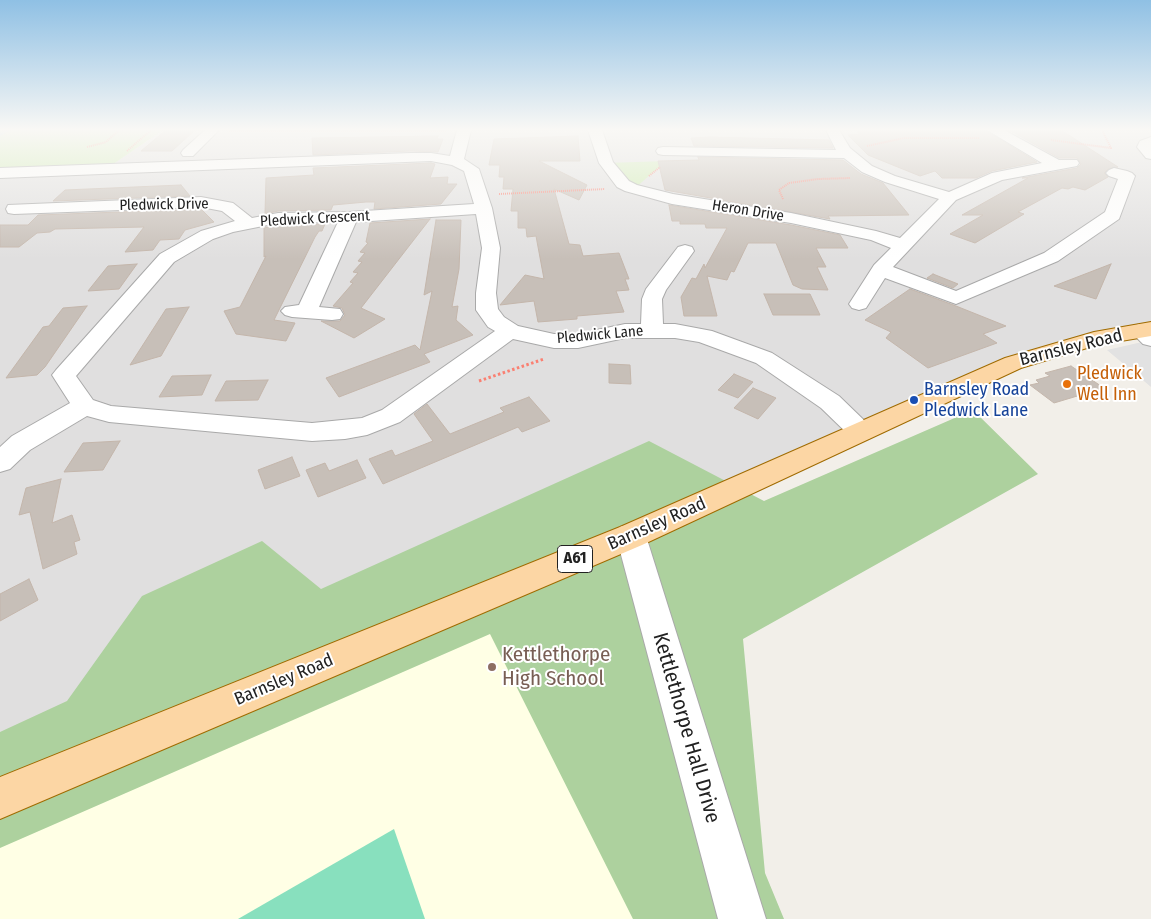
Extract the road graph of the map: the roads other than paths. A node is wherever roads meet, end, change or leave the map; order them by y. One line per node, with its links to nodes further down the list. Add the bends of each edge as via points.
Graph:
1 (58, 173): 9 (street)
2 (472, 173): 8 (street, Pledwick Lane)
3 (614, 173): 13 (street, Heron Drive, via 631,188 672,199 791,218 876,236)
4 (876, 173): 7 (street)
5 (1015, 173): 7 (street, via 997,176)
6 (1114, 173): 15 (street, via 1127,176 1113,215 1051,257 956,298)
7 (950, 197): 13 (street)
8 (482, 202): 10 (street, Pledwick Crescent); 19 (street, Pledwick Lane, via 491,248 487,310 496,322)
9 (14, 209): 11 (street); 12 (street, Pledwick Drive, via 201,202 227,208)
10 (349, 217): 12 (street, Pledwick Crescent, via 278,218); 17 (street, via 299,312)
11 (0, 219)
12 (248, 223): 21 (street, Pledwick Crescent, via 207,236 167,258 64,375)
13 (904, 246): 15 (street)
14 (685, 251): 18 (street, via 652,299)
15 (881, 269): 16 (street)
16 (859, 304)
17 (332, 314)
18 (652, 330): 19 (street, Pledwick Lane, via 578,341 554,341); 22 (street, Pledwick Lane, via 704,336 764,358 830,402)
19 (510, 331): 21 (street, via 391,416 367,426 312,432 109,414)
20 (1148, 333): 22 (main road, Barnsley Road / A61, via 1094,339 1013,363)
21 (84, 406): 23 (street, via 21,443)
22 (861, 432): 24 (main road, Barnsley Road / A61)
23 (0, 462)
24 (631, 536): 25 (main road, Barnsley Road / A61); 26 (street, Kettlethorpe Hall Drive)
25 (0, 798)
26 (742, 919)

